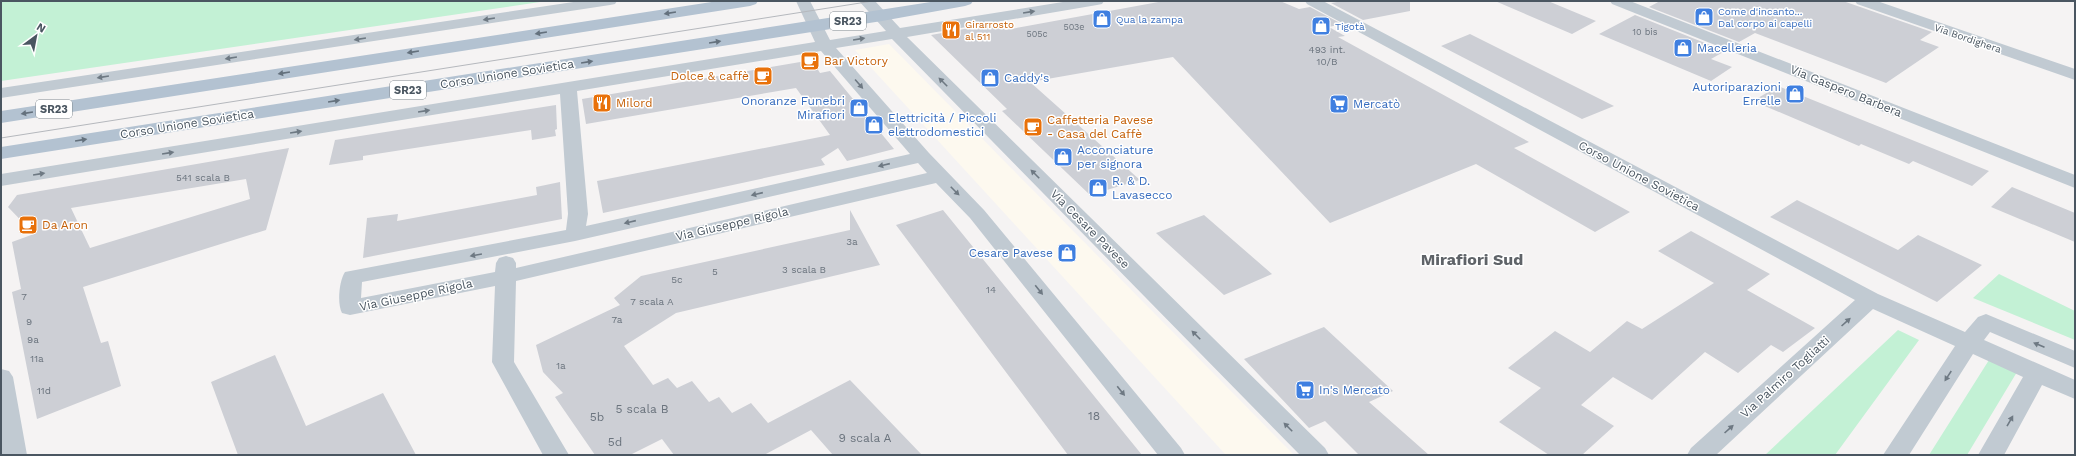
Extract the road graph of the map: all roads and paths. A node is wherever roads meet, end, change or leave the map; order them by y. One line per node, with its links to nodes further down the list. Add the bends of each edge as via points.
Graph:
1 (610, 1): 16 (street, one-way to 16)
2 (750, 1): 17 (main road, SR23, one-way to 17)
3 (803, 1): 11 (street)
4 (866, 1): 10 (street, Via Cesare Pavese)
5 (965, 1): 10 (main road, Corso Unione Sovietica / SR23)
6 (1097, 1): 12 (street, Corso Unione Sovietica, one-way to 6)
7 (1312, 1): 26 (street, Corso Unione Sovietica)
8 (1617, 1): 22 (street, Via Gaspero Barbera)
9 (1862, 1): 14 (street, Via Bordighera)
10 (882, 16): 11 (main road, Corso Unione Sovietica / SR23); 12 (street, Via Cesare Pavese)
11 (814, 26): 13 (street); 18 (main road, Corso Unione Sovietica / SR23, one-way to 11)
12 (894, 33): 13 (street, Corso Unione Sovietica, one-way to 12); 35 (street, Via Cesare Pavese, one-way to 12)
13 (824, 44): 15 (street, Corso Unione Sovietica); 19 (street, one-way to 19)
14 (2075, 75)
15 (568, 88): 21 (street, Corso Unione Sovietica, one-way to 15); 23 (street, Corso Unione Sovietica, via 578,214)
16 (1, 93)
17 (1, 117)
18 (1, 153)
19 (922, 157): 20 (street); 23 (street, Via Giuseppe Rigola, one-way to 23)
20 (940, 176): 25 (street, Via Giuseppe Rigola); 34 (street, one-way to 34, via 977,214)
21 (1, 180)
22 (2075, 182)
23 (575, 235): 24 (street, Via Giuseppe Rigola)
24 (506, 249): 25 (street); 25 (street, Via Giuseppe Rigola, one-way to 25, via 352,277 350,308)
25 (506, 277): 33 (street, via 503,362)
26 (1870, 299): 27 (street, Corso Unione Sovietica); 36 (street, Via Palmiro Togliatti, one-way to 26)
27 (1969, 343): 28 (street, one-way to 27, via 1986,322); 29 (street); 37 (street, one-way to 37)
28 (2075, 360)
29 (2038, 374): 31 (street); 38 (street, one-way to 29)
30 (1, 377): 32 (street)
31 (2075, 390)
32 (14, 455)
33 (556, 455)
34 (1172, 455)
35 (1316, 455)
36 (1700, 455)
37 (1896, 455)
38 (1991, 455)

